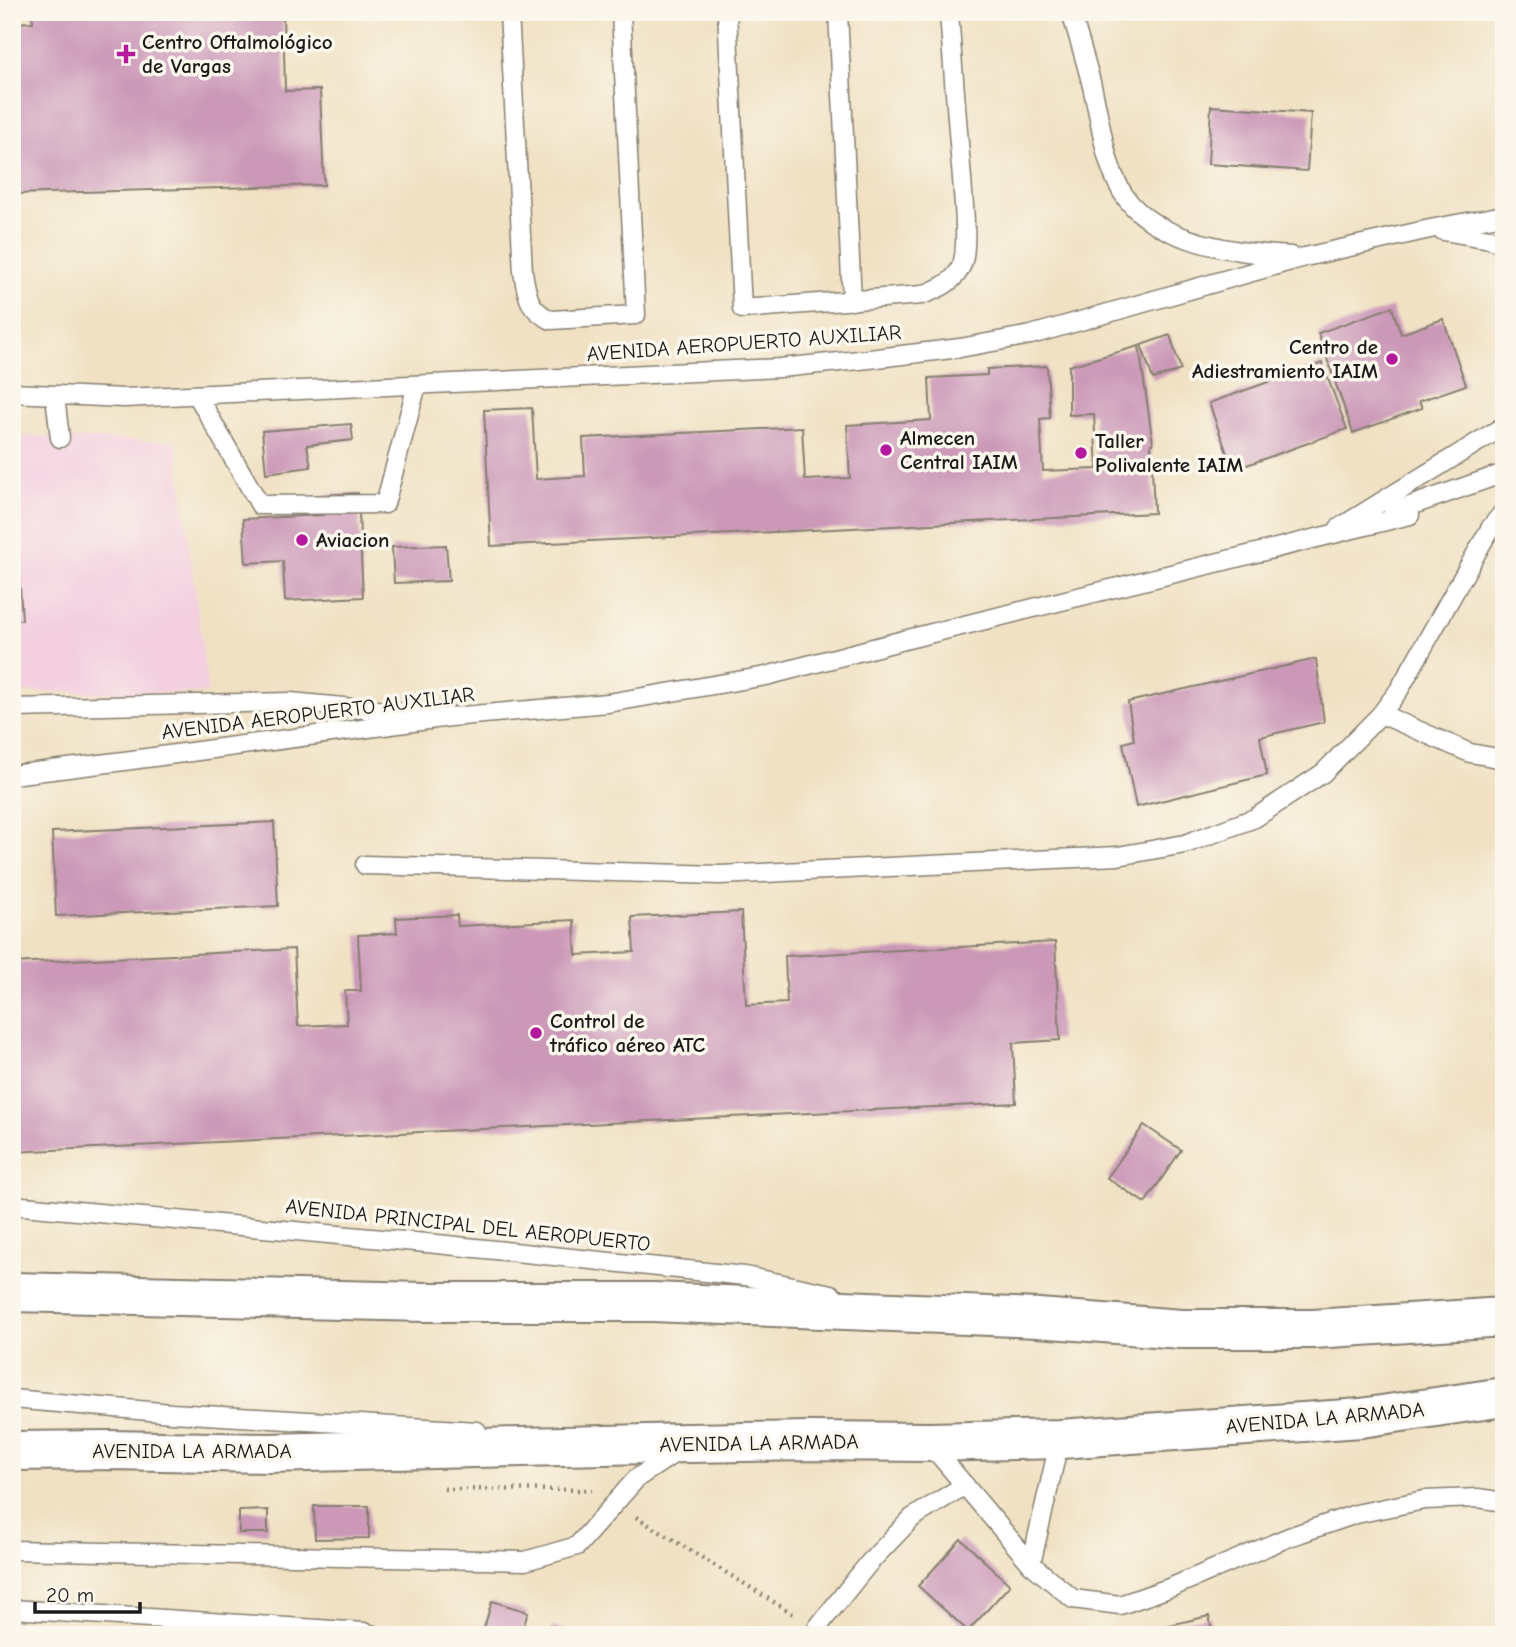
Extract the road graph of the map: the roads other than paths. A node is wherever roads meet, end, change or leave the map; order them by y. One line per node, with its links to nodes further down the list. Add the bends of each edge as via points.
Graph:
1 (509, 12): 2 (lane, via 523,272 532,306 551,320 636,315)
2 (621, 12)
3 (727, 12): 11 (lane, via 742,309)
4 (838, 12): 11 (lane)
5 (949, 12): 11 (lane, via 963,199 962,264 941,289 922,296)
6 (1071, 12): 10 (lane, via 1103,146 1112,172 1136,210 1186,239 1252,254)
7 (1504, 215): 8 (lane, AVENIDA AEROPUERTO AUXILIAR)
8 (1430, 229): 9 (lane); 10 (lane, AVENIDA AEROPUERTO AUXILIAR)
9 (1504, 245)
10 (1305, 257): 12 (lane, AVENIDA AEROPUERTO AUXILIAR, via 1031,335 960,348 780,368)
11 (852, 302)
12 (417, 385): 14 (lane, AVENIDA AEROPUERTO AUXILIAR); 14 (lane, via 385,504 260,505)
13 (12, 393): 15 (lane, AVENIDA AEROPUERTO AUXILIAR)
14 (197, 395): 15 (lane, AVENIDA AEROPUERTO AUXILIAR)
15 (55, 396): 17 (lane)
16 (1504, 426): 21 (lane)
17 (60, 438)
18 (1504, 473): 21 (lane, AVENIDA AEROPUERTO AUXILIAR)
19 (1504, 511): 23 (lane)
20 (1410, 516): 21 (lane, AVENIDA AEROPUERTO AUXILIAR)
21 (1324, 537): 24 (lane, AVENIDA AEROPUERTO AUXILIAR, via 766,676 608,703)
22 (12, 708): 24 (lane, via 290,702)
23 (1381, 714): 25 (lane, via 1470,752); 27 (lane, via 1324,773 1255,818 1185,844 1118,856 720,875)
24 (450, 717): 26 (lane, AVENIDA AEROPUERTO AUXILIAR)
25 (1504, 759)
26 (12, 775)
27 (365, 865)
28 (12, 1205): 30 (lane, AVENIDA PRINCIPAL DEL AEROPUERTO, via 745,1276)
29 (12, 1292): 30 (main road, via 411,1302 653,1302)
30 (916, 1312): 31 (main road, via 1181,1329 1313,1329)
31 (1504, 1317)
32 (1504, 1398): 34 (main road, AVENIDA LA ARMADA, via 1361,1418)
33 (12, 1399): 35 (lane, via 172,1413)
34 (1059, 1439): 36 (main road, AVENIDA LA ARMADA); 41 (lane)
35 (689, 1443): 36 (main road, AVENIDA LA ARMADA); 37 (main road, AVENIDA LA ARMADA, via 267,1452); 40 (lane, via 637,1478 577,1546 525,1561)
36 (929, 1443): 38 (lane)
37 (12, 1451)
38 (965, 1485): 41 (lane); 43 (lane, via 912,1518 869,1563)
39 (1504, 1502): 41 (lane, via 1424,1500 1356,1514 1119,1605 1073,1599)
40 (12, 1550)
41 (1031, 1564)
42 (12, 1609): 44 (lane)
43 (816, 1632)
44 (373, 1635)

